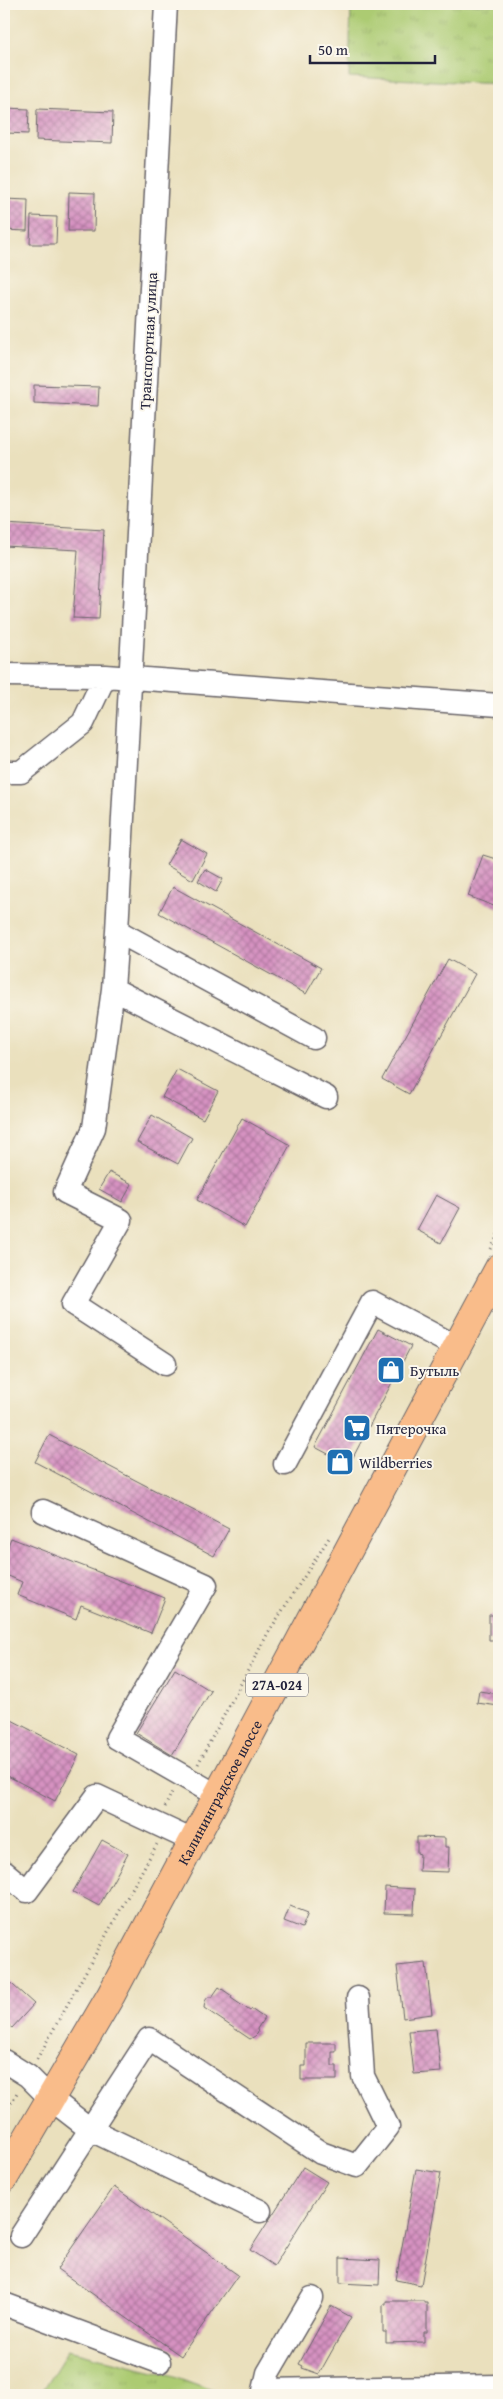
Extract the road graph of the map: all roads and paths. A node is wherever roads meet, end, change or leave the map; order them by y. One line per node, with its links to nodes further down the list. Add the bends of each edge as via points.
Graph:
1 (166, 4): 4 (street, Транспортная улица)
2 (4, 676): 3 (street)
3 (105, 676): 4 (street); 6 (street, via 84,722 21,772)
4 (131, 678): 5 (street); 7 (street, Транспортная улица)
5 (499, 705)
6 (4, 772)
7 (117, 931): 8 (street, Транспортная улица); 9 (street)
8 (113, 989): 10 (street); 13 (street, Транспортная улица, via 94,1128 66,1192 121,1220 73,1304)
9 (314, 1038)
10 (326, 1097)
11 (499, 1268): 12 (main road, Калининградское шоссе / 27А-024)
12 (457, 1347): 14 (street, via 372,1302); 16 (main road, Калининградское шоссе / 27А-024)
13 (165, 1364)
14 (285, 1464)
15 (43, 1511): 16 (street, via 206,1585 117,1738)
16 (218, 1796): 17 (main road, Калининградское шоссе / 27А-024)
17 (193, 1841): 18 (street, via 97,1796 26,1891); 21 (main road, Калининградское шоссе / 27А-024)
18 (4, 1872)
19 (358, 1998): 22 (street, via 363,2076 388,2127 356,2166 322,2153 149,2039)
20 (4, 2061): 21 (street, via 28,2076)
21 (51, 2099): 22 (street); 23 (main road, Калининградское шоссе / 27А-024)
22 (91, 2130): 24 (street); 25 (street)
23 (4, 2178)
24 (260, 2211)
25 (21, 2236)
26 (312, 2298): 30 (street, via 268,2373)
27 (4, 2304): 28 (street)
28 (159, 2362)
29 (499, 2386): 30 (street)
30 (263, 2393)

